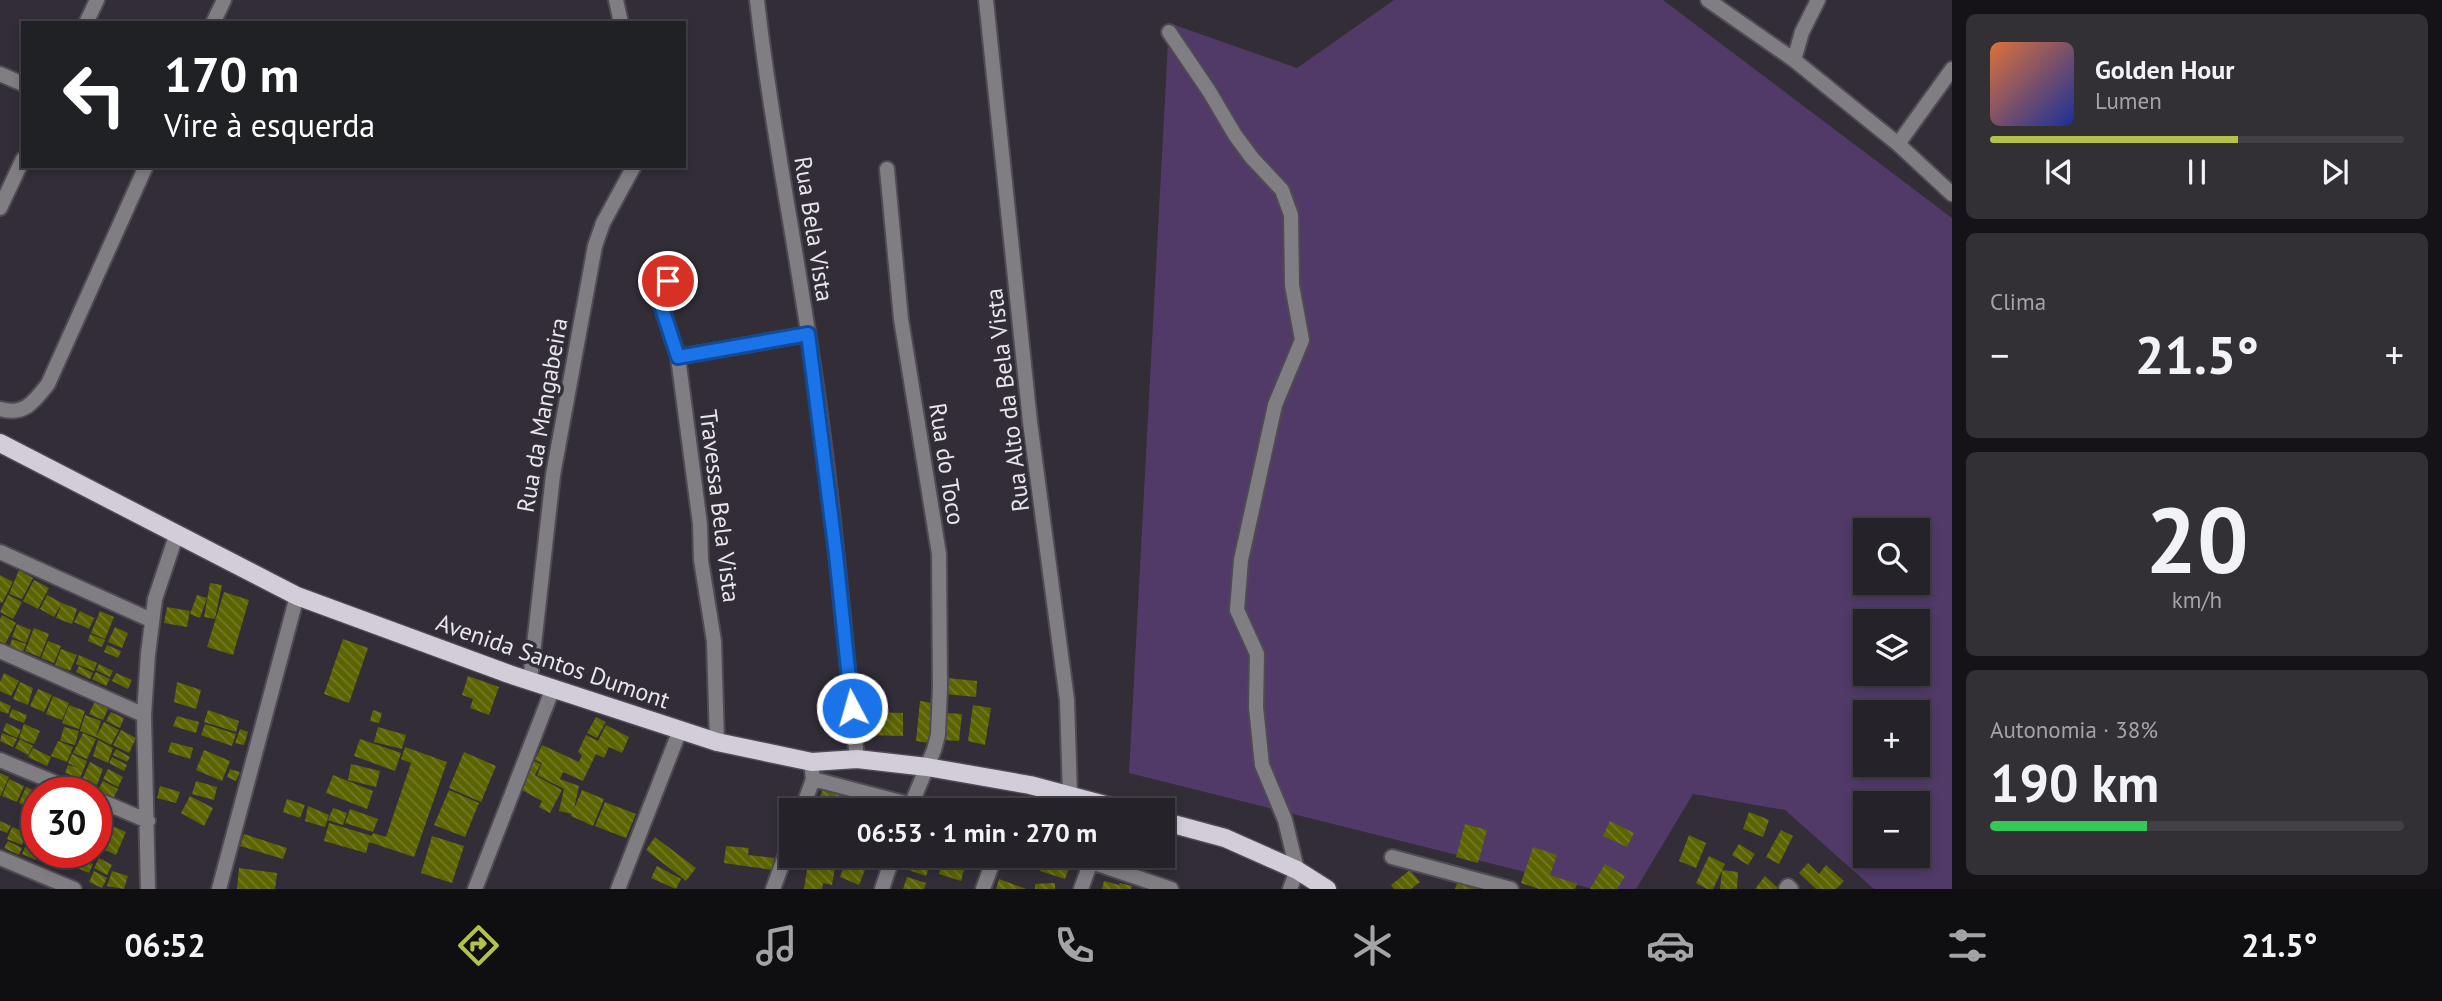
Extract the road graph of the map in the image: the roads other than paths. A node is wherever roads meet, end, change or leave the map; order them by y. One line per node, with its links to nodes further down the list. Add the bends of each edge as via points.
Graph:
1 (97, 0): 8 (street)
2 (224, 0): 9 (street)
3 (616, 0): 10 (street)
4 (757, 0): 24 (street, Rua Bela Vista)
5 (986, 0): 43 (street, Rua Alto da Bela Vista, via 1030,422 1067,700)
6 (1708, 0): 12 (street)
7 (1818, 0): 12 (street)
8 (87, 21)
9 (214, 21)
10 (621, 21)
11 (1169, 32): 58 (street, via 1235,135 1282,190 1291,215 1292,285 1302,340 1275,405 1241,560 1237,610 1257,654 1262,765 1285,820)
12 (1794, 60): 16 (street)
13 (1952, 69): 16 (street)
14 (0, 74): 15 (street)
15 (21, 83)
16 (1898, 144): 21 (street)
17 (21, 163): 22 (street)
18 (145, 168): 26 (street, via 48,384 22,411)
19 (633, 168): 33 (street, Rua da Mangabeira, via 595,246 553,475)
20 (887, 169): 40 (street, Rua do Toco, via 901,319 940,564 940,713)
21 (1952, 194)
22 (0, 208)
23 (668, 281): 25 (street, Travessa Bela Vista, via 660,302)
24 (808, 334): 25 (street); 38 (street, Rua Bela Vista)
25 (678, 357): 37 (street, Travessa Bela Vista, via 714,640)
26 (0, 409)
27 (0, 443): 28 (main road, Avenida Santos Dumont)
28 (177, 533): 30 (main road, Avenida Santos Dumont); 31 (street)
29 (0, 552): 31 (street)
30 (297, 596): 33 (main road, Avenida Santos Dumont); 61 (street)
31 (151, 620): 35 (street)
32 (0, 651): 35 (street)
33 (530, 681): 34 (main road, Avenida Santos Dumont)
34 (553, 688): 36 (main road, Avenida Santos Dumont); 62 (street)
35 (144, 715): 49 (street)
36 (680, 730): 37 (main road, Avenida Santos Dumont); 63 (street)
37 (717, 742): 41 (main road, Avenida Santos Dumont)
38 (857, 759): 40 (main road, Avenida Santos Dumont); 41 (main road, Avenida Santos Dumont)
39 (0, 760): 42 (street)
40 (927, 766): 43 (main road, Avenida Santos Dumont); 46 (street, Rua do Toco)
41 (812, 771): 44 (street); 45 (street)
42 (41, 777)
43 (1070, 795): 47 (main road, Avenida Santos Dumont)
44 (805, 798)
45 (886, 798)
46 (914, 798)
47 (1080, 798)
48 (112, 806): 49 (street)
49 (148, 821): 60 (street)
50 (1175, 825): 58 (main road, via 1225,838)
51 (1392, 857): 71 (street)
52 (0, 858): 59 (street)
53 (781, 868): 64 (street)
54 (889, 868): 65 (street)
55 (991, 868): 66 (street)
56 (1088, 868): 67 (street)
57 (1117, 868): 68 (street)
58 (1297, 870): 69 (street); 70 (main road)
59 (74, 889)
60 (148, 889)
61 (219, 889)
62 (475, 889)
63 (618, 889)
64 (773, 889)
65 (882, 889)
66 (983, 889)
67 (1081, 889)
68 (1171, 889)
69 (1290, 889)
70 (1327, 889)
71 (1511, 889)

